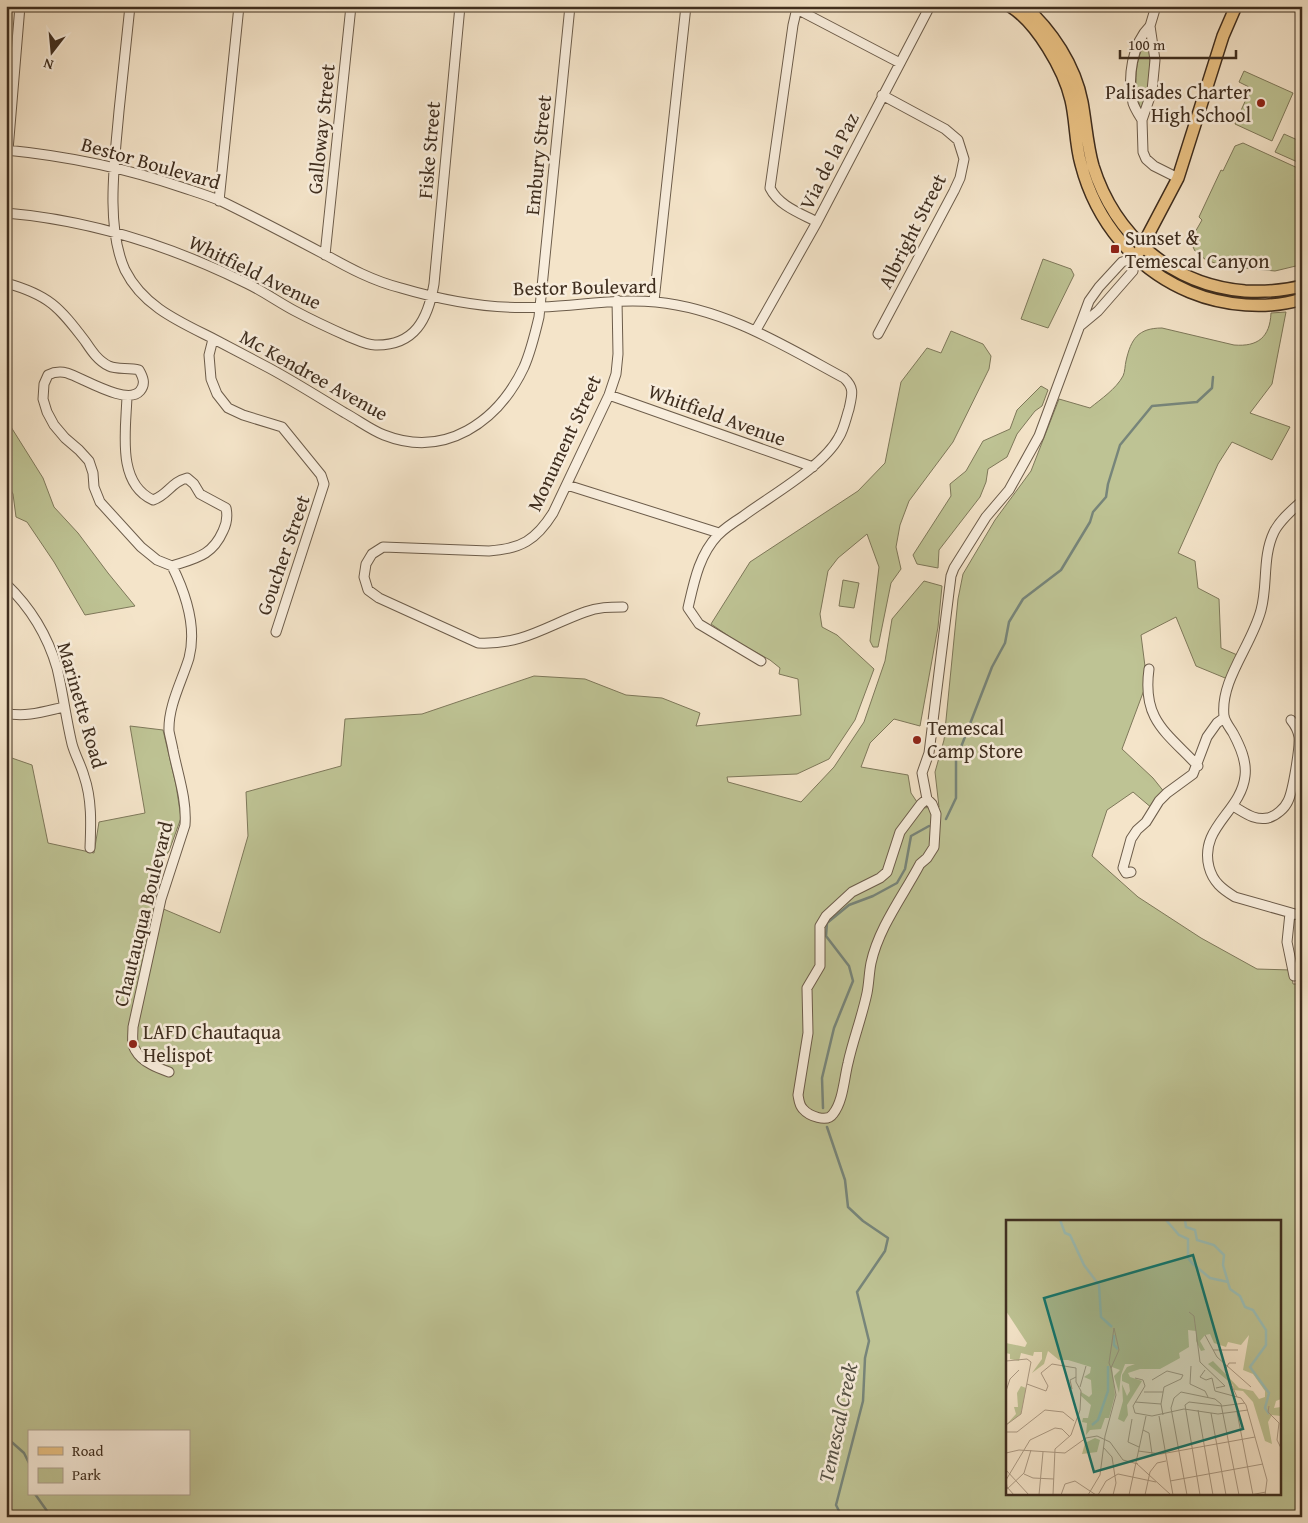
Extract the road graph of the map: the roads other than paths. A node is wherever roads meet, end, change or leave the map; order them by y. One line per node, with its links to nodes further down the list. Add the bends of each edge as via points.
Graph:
1 (20, 6): 18 (street)
2 (130, 6): 19 (street, Mc Kendree Avenue)
3 (239, 6): 21 (street)
4 (350, 6): 26 (street, Galloway Street)
5 (460, 6): 30 (street, Fiske Street)
6 (570, 6): 34 (street, Embury Street)
7 (686, 6): 33 (street)
8 (930, 6): 15 (street, Via de la Paz)
9 (1010, 6): 27 (main road, via 1038,35 1062,75 1072,100 1080,162 1094,202 1114,234)
10 (1024, 6): 25 (main road, via 1046,29 1071,69 1078,87 1089,150 1101,186 1111,207)
11 (1156, 6): 14 (street)
12 (1236, 6): 20 (main road, via 1223,36)
13 (794, 7): 15 (street); 23 (street, via 770,188 782,204)
14 (1150, 26): 17 (street, via 1155,60 1153,84); 17 (street, via 1143,33 1136,50 1131,73 1133,104)
15 (900, 63): 16 (street, Via de la Paz)
16 (882, 95): 23 (street, Via de la Paz); 37 (street, Albright Street, via 945,129 958,140 964,159 954,191)
17 (1142, 120): 20 (street, via 1146,159)
18 (7, 150): 19 (street, Bestor Boulevard)
19 (114, 167): 21 (street, Bestor Boulevard); 24 (street, Mc Kendree Avenue)
20 (1178, 178): 25 (main road)
21 (220, 200): 26 (street, Bestor Boulevard)
22 (6, 213): 24 (street, Whitfield Avenue)
23 (817, 222): 36 (street, Via de la Paz)
24 (114, 232): 30 (street, Whitfield Avenue, via 183,254 247,283 330,329 373,346 392,344 415,331 424,319); 38 (street, Mc Kendree Avenue, via 122,261 139,292 172,318)
25 (1142, 246): 27 (main road); 29 (main road, via 1182,274 1226,289 1262,292)
26 (326, 255): 30 (street, Bestor Boulevard, via 368,277)
27 (1136, 258): 31 (main road, via 1152,271 1199,296 1258,305); 35 (street, via 1133,271 1098,311); 35 (street, via 1122,262 1099,287 1088,301)
28 (6, 283): 40 (street, via 29,289 50,301 100,360 109,366 139,370 144,386 134,396)
29 (1302, 286)
30 (432, 296): 34 (street, Bestor Boulevard, via 484,305)
31 (1302, 299)
32 (617, 300): 33 (street, Bestor Boulevard); 34 (street, Bestor Boulevard); 39 (street, Monument Street, via 618,354)
33 (654, 301): 36 (street, Bestor Boulevard, via 708,312)
34 (540, 308): 38 (street, Mc Kendree Avenue, via 524,368 504,400 466,433 441,442 414,442 384,435 279,373)
35 (1080, 326): 58 (street, via 1039,436 1013,484 986,516 951,576 928,753 922,773)
36 (756, 330): 41 (street, Bestor Boulevard, via 844,378 850,385 852,390 846,421 839,438)
37 (878, 334)
38 (213, 339): 50 (street, Goucher Street, via 209,355 211,379 217,394 228,408 242,416 282,427 321,475 324,484)
39 (609, 395): 41 (street, Whitfield Avenue); 42 (street, Monument Street)
40 (128, 396): 47 (street, via 126,452 136,487 153,500 161,497 178,480 187,478 200,494 226,508 226,525 214,547 205,555); 47 (street, via 55,372 48,375 43,399 54,425 89,462 100,502 141,547 157,560)
41 (813, 468): 46 (street, Bestor Boulevard)
42 (567, 485): 46 (street); 49 (street, Monument Street, via 545,526 524,544 507,550 383,547 372,554 366,564 364,577 368,590 478,643 514,641 585,612 602,607)
43 (6, 499): 45 (street)
44 (1302, 502): 55 (street, via 1274,532 1266,561 1262,609 1228,684)
45 (6, 513)
46 (720, 533): 51 (street, Bestor Boulevard, via 707,548 688,608 699,624)
47 (172, 566): 65 (street, Chautauqua Boulevard, via 184,589 193,638 174,698 169,731 186,814 161,899 133,1027 135,1051 159,1069)
48 (6, 584): 53 (street, Marinette Road, via 34,617 48,644 57,668)
49 (623, 607)
50 (276, 632)
51 (761, 660)
52 (1149, 669): 57 (street, via 1146,686 1155,721)
53 (64, 707): 54 (street, via 36,713); 60 (street, Marinette Road, via 85,778 91,818)
54 (6, 713)
55 (1224, 718): 57 (street, via 1207,737); 59 (street, via 1237,740 1246,767 1244,784)
56 (1291, 720): 59 (street, via 1297,727 1299,738 1288,801 1279,813 1268,818 1253,818)
57 (1198, 766): 61 (street, via 1194,774 1167,792 1131,839 1122,868 1126,873)
58 (927, 799): 58 (street, via 900,832 886,872 852,892 820,926 820,966 807,988 808,1033 798,1095 803,1110 813,1116 826,1119 832,1116 839,1104 877,942 890,914 934,847 936,814)
59 (1233, 806): 62 (street, via 1213,831 1208,843 1207,857 1215,882 1235,897)
60 (90, 848)
61 (1131, 872)
62 (1290, 913): 63 (street); 64 (street, via 1287,942)
63 (1302, 916)
64 (1294, 976)
65 (169, 1072)

